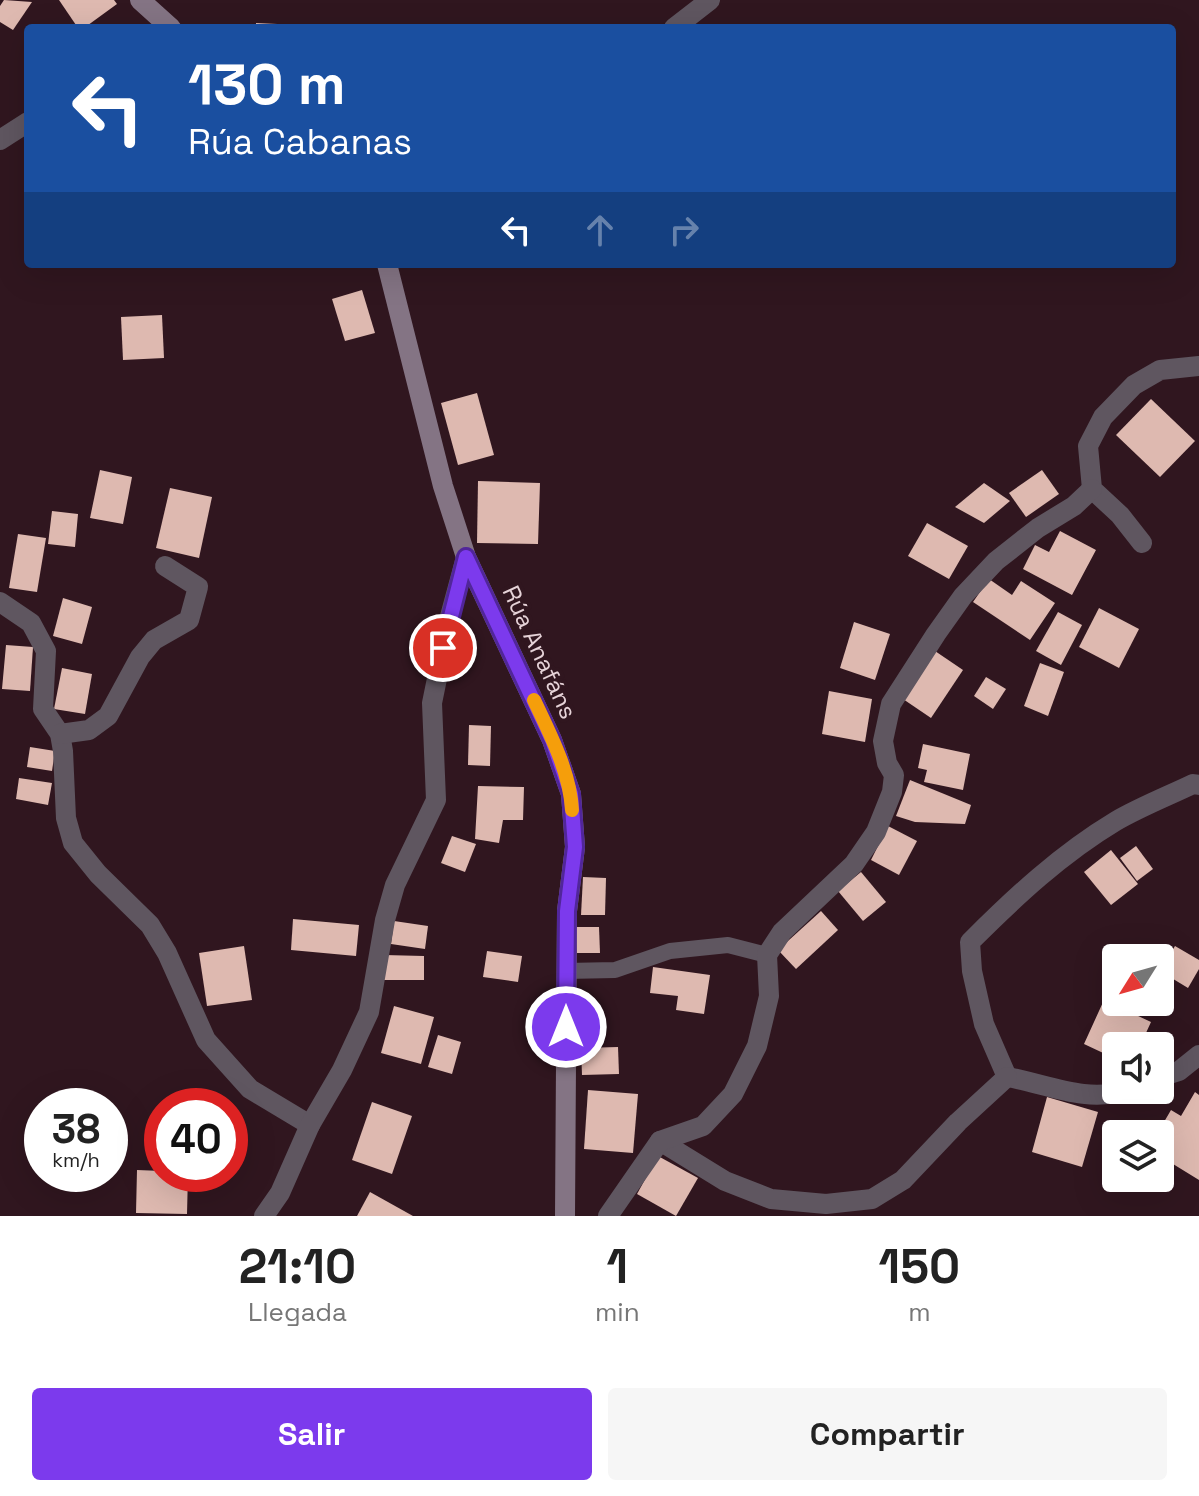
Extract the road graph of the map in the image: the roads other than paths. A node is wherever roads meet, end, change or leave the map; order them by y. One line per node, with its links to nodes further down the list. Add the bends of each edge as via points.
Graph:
1 (140, 0): 3 (street)
2 (710, 0): 4 (street)
3 (167, 24)
4 (679, 24)
5 (24, 125): 6 (street)
6 (0, 140)
7 (388, 268): 11 (street, Rúa Anafáns)
8 (1199, 366): 9 (street, via 1160,370 1134,385 1103,417 1088,446)
9 (1092, 489): 10 (street); 16 (street, via 996,561 954,608 891,704 883,741 894,775 876,832 854,864 782,932)
10 (1142, 543)
11 (466, 557): 17 (street, Rúa Anafáns, via 552,740 571,794 575,847); 22 (street, via 432,703 436,800 395,885 369,1012)
12 (165, 566): 14 (street, via 198,587 189,620 147,648 108,716 89,730)
13 (0, 602): 14 (street, via 31,623 40,637 46,651 43,709)
14 (60, 734): 22 (street, via 73,843 150,925 206,1040 250,1089)
15 (1199, 785): 20 (street, via 1117,820 1061,858 970,942 984,1024)
16 (767, 955): 17 (lane, via 728,945 670,951 615,970); 23 (street, via 769,996 757,1046 733,1094 703,1126)
17 (566, 971): 25 (street, Rúa Anafáns)
18 (1199, 1055): 19 (street)
19 (1174, 1073)
20 (1007, 1077): 21 (street, via 1073,1093); 23 (street, via 903,1180 872,1199 826,1204 771,1199 725,1181)
21 (1102, 1093)
22 (310, 1125): 24 (street)
23 (660, 1141): 26 (street)
24 (264, 1216)
25 (565, 1216)
26 (608, 1216)

